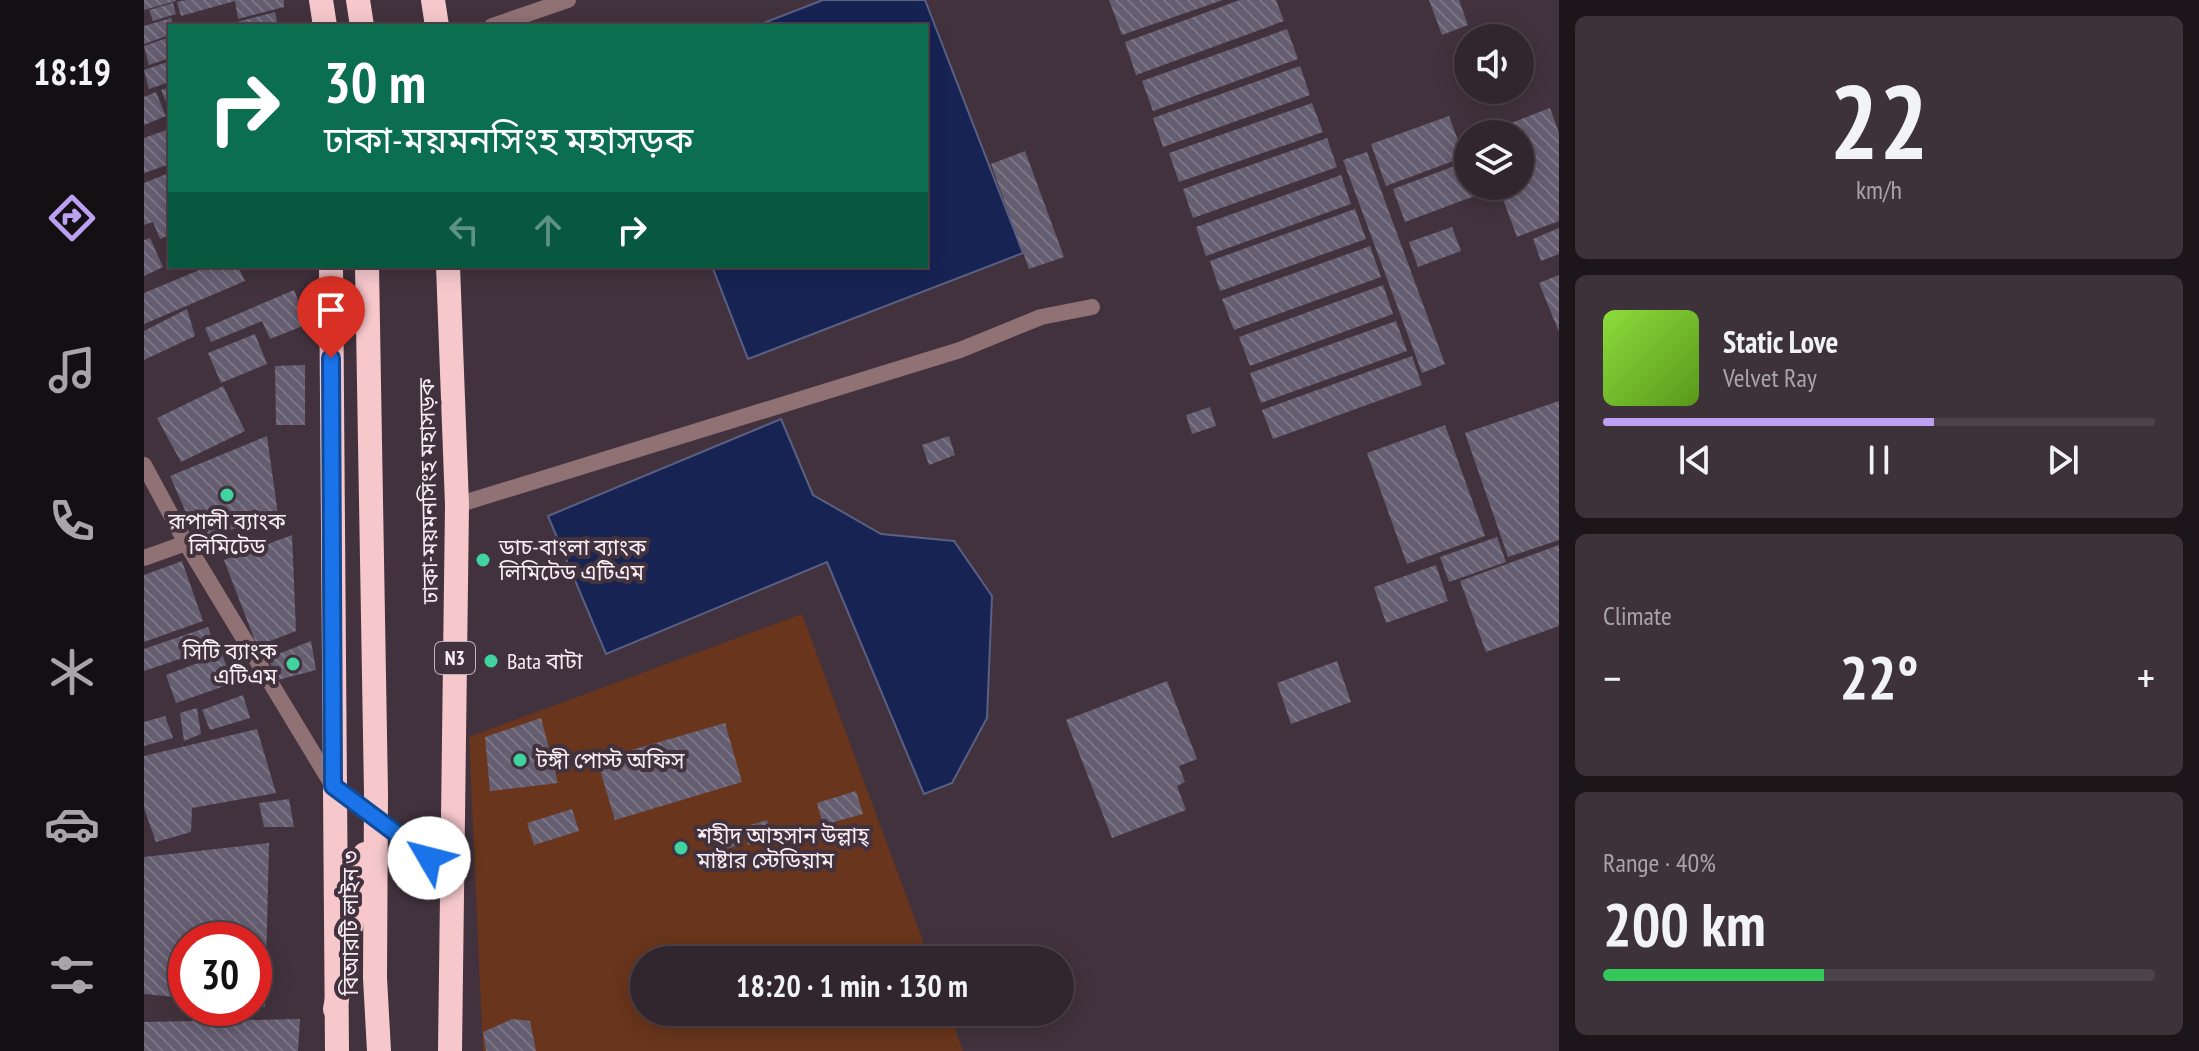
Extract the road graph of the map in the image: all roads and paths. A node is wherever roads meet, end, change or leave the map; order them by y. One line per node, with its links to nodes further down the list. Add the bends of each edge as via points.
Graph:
1 (321, 0): 5 (highway)
2 (358, 0): 6 (highway)
3 (433, 0): 7 (highway)
4 (568, 0): 8 (street)
5 (325, 24)
6 (362, 24)
7 (437, 24)
8 (498, 24)
9 (331, 268): 17 (highway)
10 (367, 268): 18 (highway, বিআরটি লাইন ৩, bridge)
11 (448, 268): 14 (highway, ঢাকা-ময়মনসিংহ মহাসড়ক / N3)
12 (1092, 307): 14 (street, via 1041,317 960,350)
13 (144, 465): 15 (street)
14 (457, 505): 19 (highway, ঢাকা-ময়মনসিংহ মহাসড়ক / N3)
15 (186, 543): 16 (street); 17 (street)
16 (144, 558)
17 (333, 786): 19 (street); 20 (highway)
18 (376, 793): 20 (highway, bridge); 22 (highway, বিআরটি লাইন ৩, bridge)
19 (453, 876): 23 (highway, ঢাকা-ময়মনসিংহ মহাসড়ক / N3)
20 (335, 1009): 21 (highway)
21 (337, 1051)
22 (379, 1051)
23 (450, 1051)

